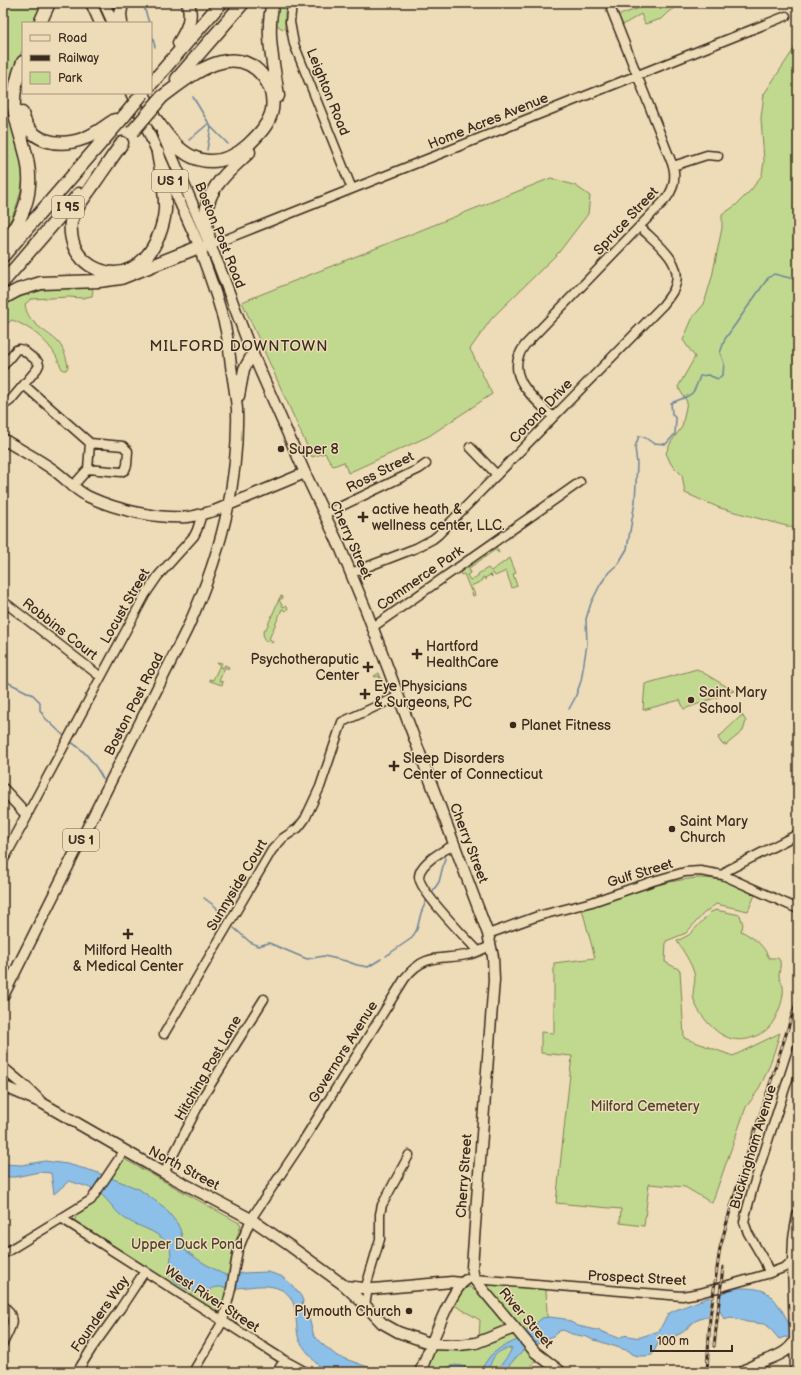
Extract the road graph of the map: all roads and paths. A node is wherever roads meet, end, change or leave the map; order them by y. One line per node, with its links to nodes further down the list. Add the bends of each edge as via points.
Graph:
1 (49, 3): 12 (highway)
2 (91, 3): 13 (main road)
3 (104, 3): 14 (main road)
4 (122, 3): 15 (highway)
5 (188, 3): 18 (highway, via 188,28)
6 (220, 3): 18 (highway)
7 (243, 3): 23 (highway, I 95)
8 (272, 3): 33 (highway, via 270,25 278,114 269,132 220,180 210,197)
9 (292, 3): 30 (street, Leighton Road, via 290,22 294,44)
10 (611, 9): 17 (street, Spruce Street)
11 (786, 16): 17 (street, Home Acres Avenue)
12 (40, 22)
13 (100, 22)
14 (113, 22)
15 (121, 22)
16 (22, 65): 32 (highway, via 15,87 14,108 28,161 28,193 20,220)
17 (637, 76): 29 (street, Spruce Street); 30 (street, Home Acres Avenue)
18 (155, 79)
19 (22, 83): 24 (highway, via 20,94 23,119 30,131 43,139 59,143 80,140)
20 (131, 94): 27 (main road, Boston Post Road / US 1)
21 (143, 94): 24 (highway, I 95, bridge)
22 (144, 94): 25 (main road, Boston Post Road / US 1)
23 (162, 97): 25 (highway, via 194,73 212,64 237,61 256,69 266,80 272,94 272,112 265,127 249,143 236,155 220,161 206,161 186,154); 26 (highway, I 95, bridge)
24 (125, 115): 34 (highway, I 95)
25 (156, 120): 33 (main road, Boston Post Road / US 1)
26 (122, 143): 27 (highway, via 79,206 72,221 71,234 77,252 94,268 103,271 122,271 135,266 147,256 158,239 163,224 165,203); 35 (highway, I 95)
27 (158, 153): 33 (main road, Boston Post Road / US 1)
28 (718, 156): 29 (street, via 707,155)
29 (673, 166): 31 (street, Spruce Street, via 675,179 670,193)
30 (352, 189): 33 (street, Home Acres Avenue)
31 (640, 227): 44 (street, Spruce Street, via 520,353 517,367 522,385); 44 (street, Corona Drive, via 672,260 676,276 674,289 663,305)
32 (3, 246)
33 (205, 246): 36 (highway, via 120,278 41,283); 37 (main road, Boston Post Road / US 1, via 228,288); 43 (main road, Boston Post Road / US 1, via 226,331)
34 (3, 256)
35 (3, 282)
36 (3, 298)
37 (253, 354): 39 (main road, Cherry Street); 40 (main road, Boston Post Road / US 1)
38 (3, 366): 41 (street, via 19,349 38,362 37,369)
39 (264, 379): 40 (main road, via 253,374); 50 (main road, Cherry Street)
40 (240, 382): 43 (main road, Boston Post Road / US 1)
41 (24, 385): 42 (street, via 10,401); 46 (street)
42 (3, 402)
43 (237, 408): 54 (main road, Boston Post Road / US 1)
44 (553, 417): 51 (street, Corona Drive)
45 (3, 440): 53 (main road, via 56,471)
46 (90, 443): 49 (street); 49 (street, via 124,446 128,450 127,465 121,472)
47 (470, 447): 51 (street)
48 (426, 464): 56 (street, Ross Street)
49 (88, 469): 53 (street)
50 (305, 473): 54 (main road); 56 (main road, Cherry Street)
51 (497, 475): 57 (street, Corona Drive, via 433,539)
52 (580, 482): 59 (street, Commerce Park)
53 (72, 486): 55 (main road, via 88,497 131,511 176,517)
54 (229, 504): 55 (main road); 72 (main road, Boston Post Road / US 1, via 215,560 192,618)
55 (202, 514): 60 (street, Locust Street, via 194,536 151,585)
56 (325, 514): 57 (main road, Cherry Street)
57 (351, 573): 59 (main road, Cherry Street)
58 (3, 601): 60 (street, Robbins Court)
59 (373, 627): 61 (main road, Cherry Street)
60 (101, 678): 63 (street, Locust Street)
61 (399, 696): 65 (main road, Cherry Street); 74 (street, Sunnyside Court, via 341,723 320,786 305,819 272,850)
62 (3, 789): 63 (main road)
63 (27, 815): 66 (main road)
64 (798, 834): 67 (street)
65 (455, 845): 69 (main road, Cherry Street); 71 (street, via 442,850 431,859 419,877 430,898)
66 (3, 859)
67 (723, 875): 68 (street, Gulf Street); 69 (street, Gulf Street, via 700,871 678,874 592,902 538,916)
68 (798, 909)
69 (488, 934): 70 (main road, Cherry Street)
70 (491, 946): 71 (street, Governors Avenue); 89 (main road, Cherry Street, via 494,980 472,1267)
71 (478, 951): 84 (street, Governors Avenue, via 469,955 425,961 409,973)
72 (3, 996)
73 (264, 999): 81 (street, Hitching Post Lane, via 204,1095)
74 (164, 1034)
75 (798, 1048): 88 (street, Buckingham Avenue, via 744,1222)
76 (3, 1068): 78 (main road)
77 (3, 1086): 78 (main road, North Street)
78 (42, 1103): 79 (main road, North Street)
79 (124, 1151): 81 (main road, North Street); 83 (street, via 91,1200)
80 (409, 1155): 92 (street, via 382,1205 380,1239 366,1284)
81 (164, 1173): 84 (main road, North Street)
82 (798, 1215): 86 (main road, via 794,1238)
83 (61, 1218): 85 (street); 87 (street, West River Street)
84 (251, 1219): 91 (main road, North Street); 95 (street, Governors Avenue, via 238,1250 232,1289)
85 (3, 1254)
86 (795, 1260): 88 (street, Prospect Street); 97 (main road)
87 (146, 1271): 95 (street, West River Street); 102 (street, Founders Way)
88 (770, 1273): 89 (street, Prospect Street, via 682,1296)
89 (474, 1279): 90 (main road, North Street); 96 (main road, River Street)
90 (461, 1283): 92 (main road, North Street); 99 (main road)
91 (345, 1286): 92 (main road, North Street); 94 (main road, North Street)
92 (367, 1289): 94 (street)
93 (3, 1305): 98 (street, via 12,1316 13,1322)
94 (365, 1305): 99 (main road, North Street, via 389,1328)
95 (223, 1321): 101 (street, West River Street); 103 (street, Governors Avenue)
96 (516, 1330): 99 (main road, North Street, via 476,1343); 107 (main road, River Street, via 535,1352)
97 (795, 1339): 100 (main road, via 790,1348); 109 (main road)
98 (3, 1343)
99 (432, 1344): 106 (main road)
100 (779, 1354): 108 (main road); 109 (main road, via 789,1358)
101 (284, 1360): 104 (street); 105 (street, West River Street)
102 (76, 1372)
103 (193, 1372)
104 (276, 1372)
105 (306, 1372)
106 (420, 1372)
107 (561, 1372)
108 (743, 1372)
109 (795, 1372)

